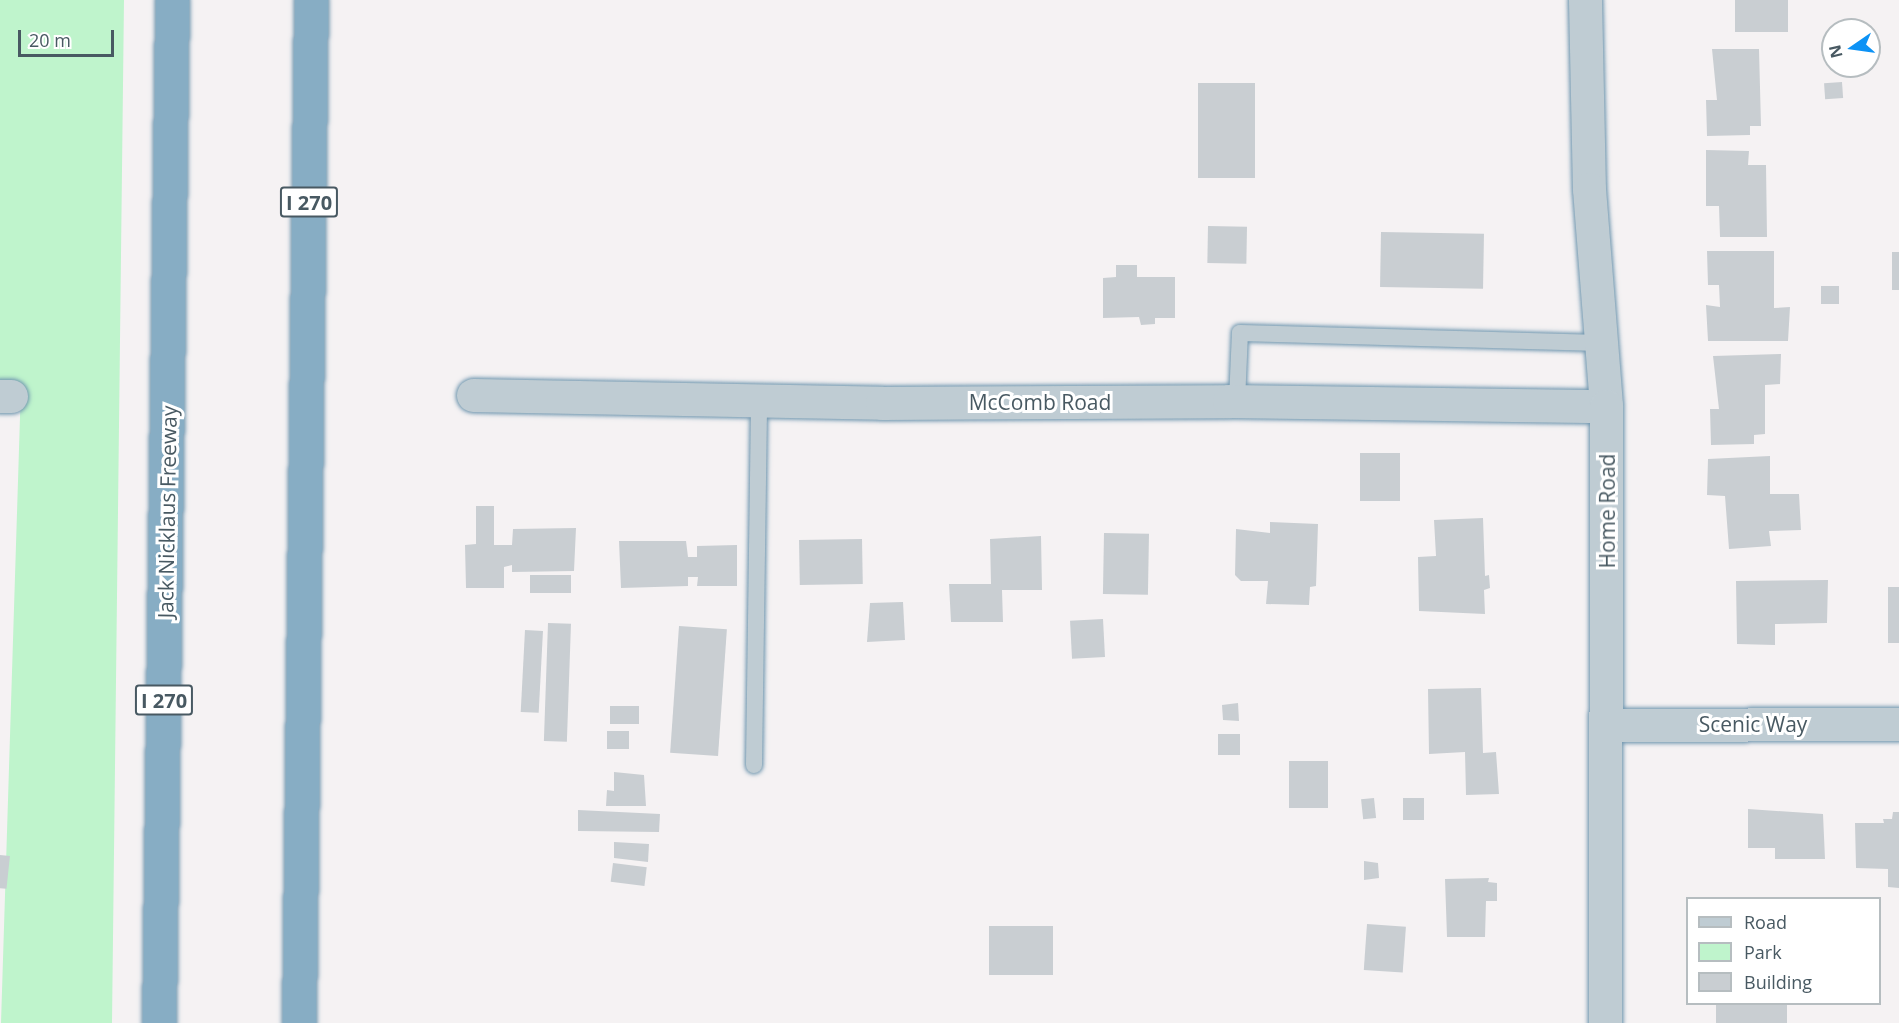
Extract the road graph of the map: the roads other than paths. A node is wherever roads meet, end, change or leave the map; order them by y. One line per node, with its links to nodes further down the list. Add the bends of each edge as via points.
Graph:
1 (172, 0): 12 (highway, Jack Nicklaus Freeway / I 270)
2 (311, 0): 13 (highway, I 270)
3 (1585, 0): 4 (street, Home Road, via 1589,189)
4 (1602, 344): 7 (lane, via 1240,333); 8 (street, Home Road)
5 (473, 395): 6 (street, McComb Road)
6 (759, 401): 7 (street, McComb Road); 11 (lane)
7 (1237, 401): 8 (street, McComb Road)
8 (1606, 406): 10 (street, Home Road)
9 (1899, 724): 10 (street, Scenic Way)
10 (1607, 725): 14 (street, Home Road)
11 (754, 765)
12 (159, 1023)
13 (299, 1023)
14 (1605, 1023)

